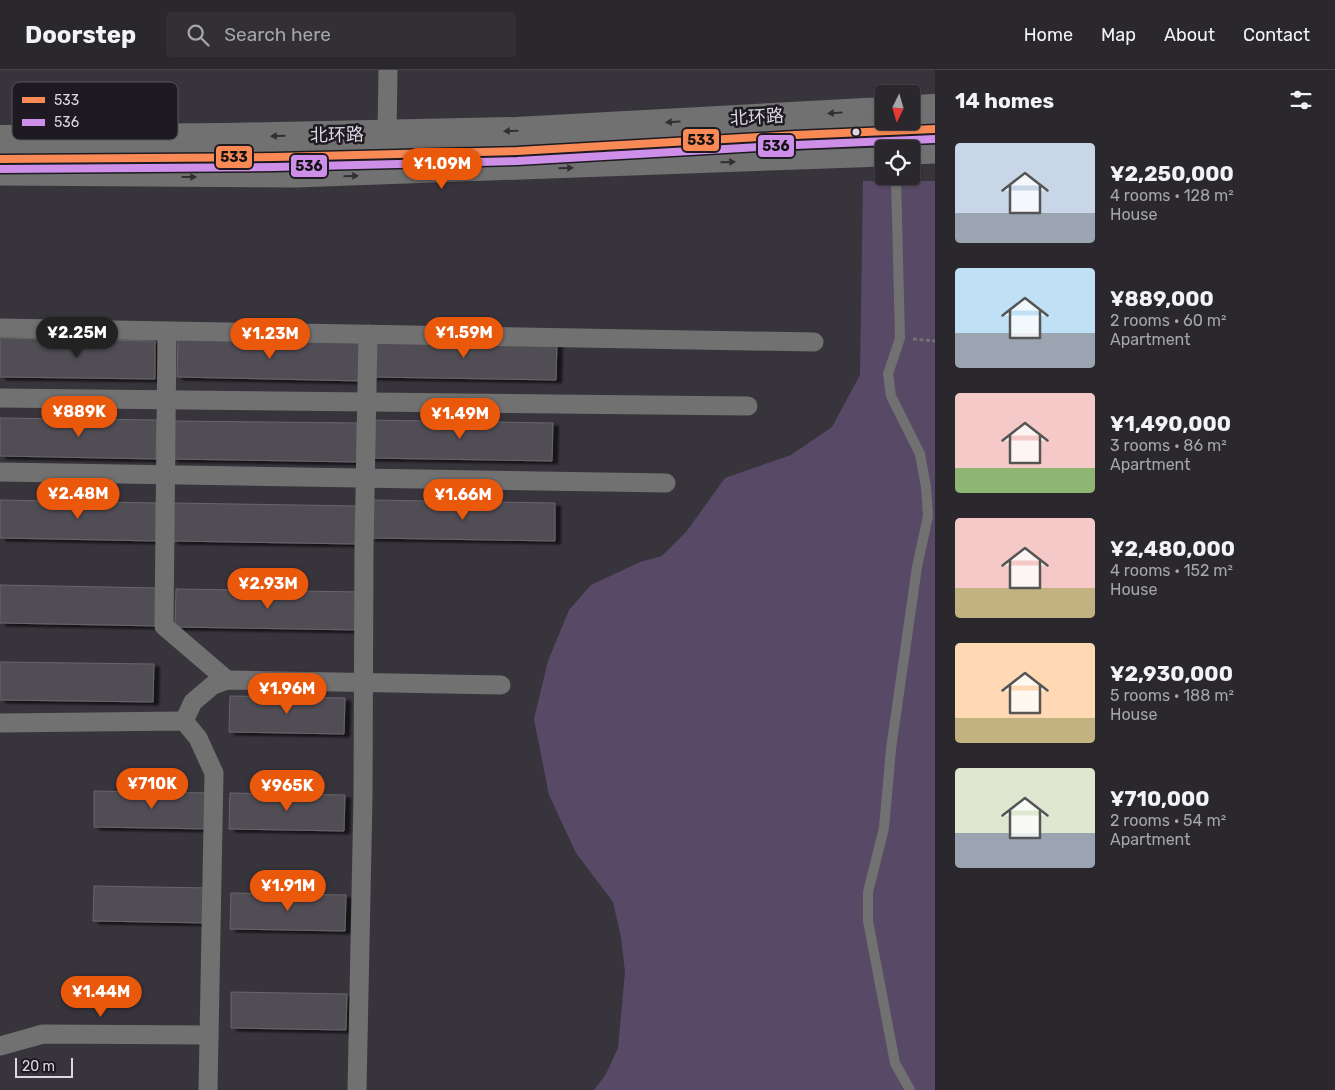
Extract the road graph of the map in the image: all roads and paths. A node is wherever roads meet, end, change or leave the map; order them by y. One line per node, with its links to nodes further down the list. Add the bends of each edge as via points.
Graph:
1 (388, 70): 6 (street)
2 (935, 108): 3 (highway)
3 (920, 109)
4 (875, 111): 6 (highway, 北环路, one-way to 6, via 516,131)
5 (935, 130): 11 (highway, 北环路, via 517,151)
6 (387, 134): 7 (highway, 北环路, one-way to 7)
7 (178, 137)
8 (935, 154): 9 (street)
9 (920, 155)
10 (875, 157): 12 (street, one-way to 10, via 296,178)
11 (0, 159)
12 (0, 176)
13 (896, 185): 17 (lane)
14 (0, 328): 15 (street)
15 (167, 331): 16 (street); 21 (street)
16 (368, 334): 19 (street); 22 (street)
17 (900, 338): 18 (path); 37 (lane, via 888,374 890,396 920,454 928,516 917,567 891,749 884,828 868,892 868,921 895,1062)
18 (935, 340)
19 (814, 342)
20 (0, 398): 21 (street)
21 (166, 400): 22 (street); 25 (street)
22 (367, 402): 23 (street); 26 (street)
23 (748, 406)
24 (0, 472): 25 (street)
25 (165, 475): 26 (street); 28 (street, via 164,626)
26 (366, 478): 27 (street); 29 (street)
27 (666, 483)
28 (227, 680): 29 (street); 31 (street, via 212,685 193,702)
29 (363, 682): 30 (street); 36 (street)
30 (501, 685)
31 (184, 721): 32 (street); 33 (street, via 198,738 214,773)
32 (0, 723)
33 (209, 1035): 34 (street, via 43,1034); 35 (street)
34 (0, 1046)
35 (208, 1090)
36 (357, 1090)
37 (910, 1090)

